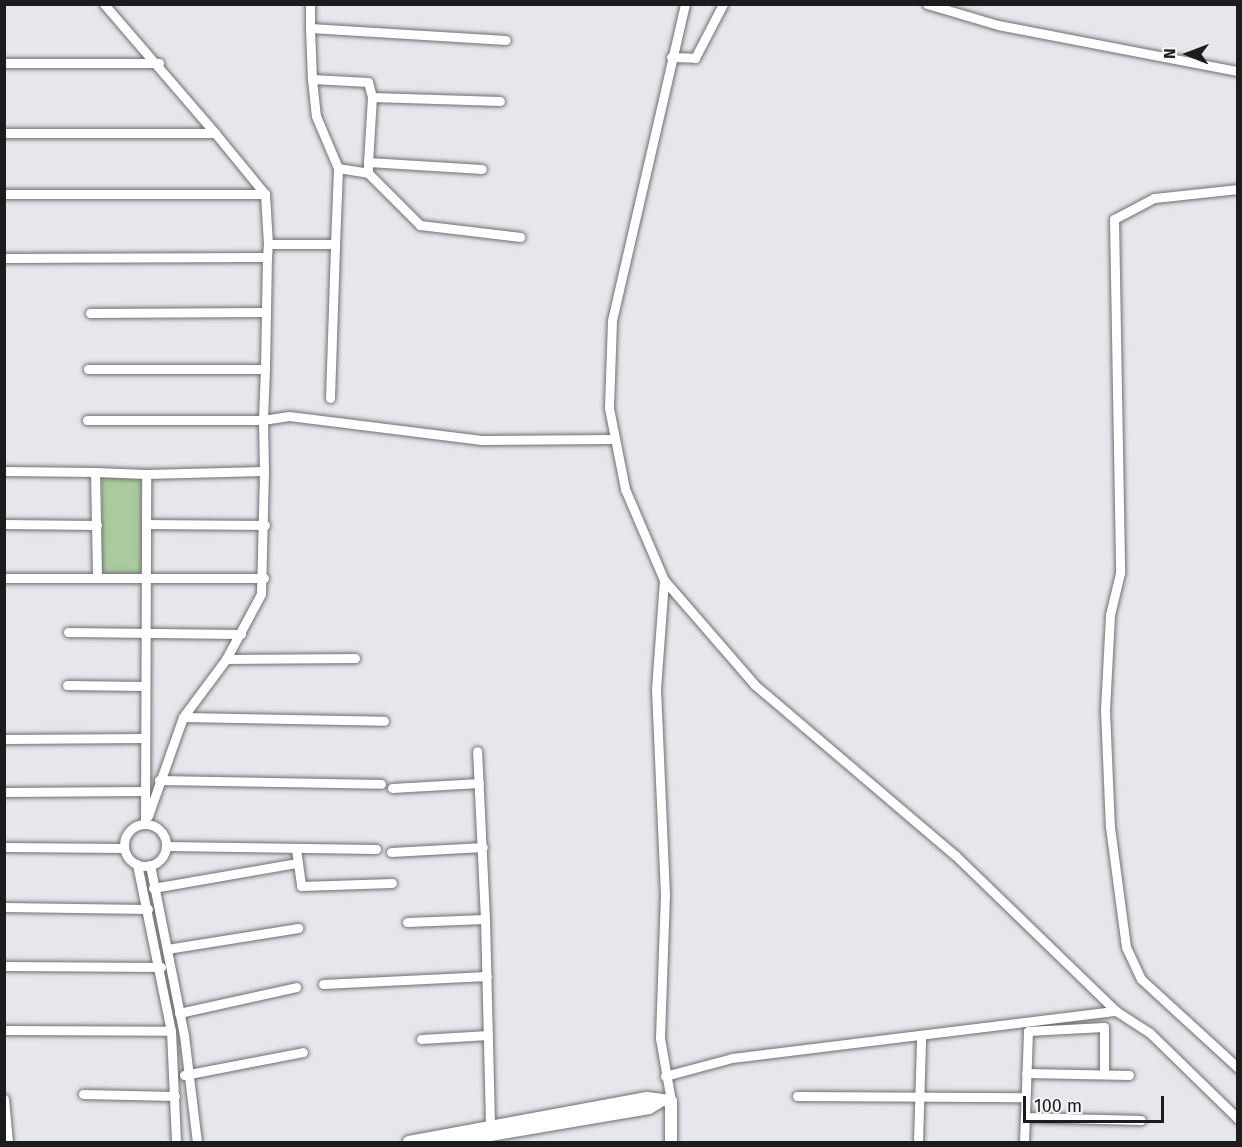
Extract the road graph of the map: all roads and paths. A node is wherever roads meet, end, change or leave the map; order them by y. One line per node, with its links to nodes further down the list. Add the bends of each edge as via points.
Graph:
1 (104, 4): 10 (street)
2 (310, 4): 6 (street)
3 (685, 4): 8 (street)
4 (723, 4): 8 (street, via 692,59)
5 (927, 4): 11 (street, via 998,25)
6 (310, 28): 7 (street); 12 (street)
7 (506, 40)
8 (674, 57): 36 (street, via 612,321)
9 (4, 63): 10 (street)
10 (159, 63): 16 (street)
11 (1238, 71)
12 (312, 79): 13 (street, via 368,82); 18 (street, via 316,116)
13 (372, 97): 14 (street); 17 (street)
14 (500, 101)
15 (4, 133): 16 (street)
16 (215, 133): 23 (street)
17 (368, 162): 19 (street); 20 (street)
18 (338, 168): 20 (street); 26 (street)
19 (482, 169)
20 (368, 173): 24 (street, via 420,225)
21 (1238, 189): 100 (street, via 1154,198 1114,219 1120,573 1110,615 1105,710 1110,827 1125,947 1142,979)
22 (4, 194): 23 (street)
23 (266, 194): 25 (street)
24 (520, 237)
25 (268, 244): 26 (street); 27 (street)
26 (335, 244): 33 (street)
27 (267, 257): 28 (street); 29 (street)
28 (4, 258)
29 (266, 312): 30 (street); 32 (street)
30 (90, 313)
31 (88, 369): 32 (street)
32 (265, 369): 35 (street)
33 (330, 398)
34 (87, 420): 35 (street)
35 (263, 420): 36 (street, via 294,416 482,440); 38 (street)
36 (612, 440): 49 (street, via 625,489)
37 (4, 471): 39 (street)
38 (264, 471): 40 (street); 44 (street)
39 (95, 472): 40 (street); 43 (street)
40 (146, 474): 42 (street)
41 (4, 524): 43 (street)
42 (146, 524): 44 (street); 47 (street)
43 (97, 525): 46 (street)
44 (265, 525): 48 (street)
45 (4, 578): 46 (street)
46 (97, 578): 47 (street)
47 (146, 578): 48 (street); 51 (street)
48 (264, 578): 52 (street)
49 (664, 580): 92 (street, via 756,685 950,850); 106 (street, via 656,689 665,894 660,977)
50 (68, 632): 51 (street)
51 (146, 632): 52 (street); 56 (street)
52 (241, 634): 54 (street)
53 (356, 658): 54 (street)
54 (226, 659): 57 (street)
55 (67, 685): 56 (street)
56 (146, 686): 59 (street)
57 (183, 717): 58 (street); 62 (street)
58 (384, 721)
59 (145, 738): 60 (street); 66 (street)
60 (4, 739)
61 (477, 751): 63 (street)
62 (159, 780): 64 (street); 68 (street)
63 (479, 783): 65 (street); 72 (street)
64 (381, 784)
65 (392, 788)
66 (145, 791): 67 (street); 68 (street)
67 (4, 792)
68 (145, 824): 69 (street, via 154,825); 71 (street, via 128,831)
69 (166, 846): 73 (street); 78 (street)
70 (4, 847): 71 (street)
71 (124, 848): 77 (street)
72 (483, 848): 75 (street); 83 (street)
73 (296, 849): 74 (street); 76 (street)
74 (376, 849)
75 (391, 852)
76 (296, 863): 79 (street, via 298,883 304,887); 80 (street)
77 (137, 864): 78 (street); 82 (street)
78 (150, 865): 80 (street)
79 (392, 883)
80 (153, 888): 86 (street)
81 (4, 907): 82 (street)
82 (148, 909): 88 (street)
83 (485, 919): 84 (street); 89 (street)
84 (407, 922)
85 (298, 928): 86 (street)
86 (167, 949): 93 (street)
87 (4, 966): 88 (street)
88 (161, 967): 95 (street)
89 (487, 976): 90 (street); 96 (street)
90 (323, 984)
91 (296, 987): 93 (street)
92 (1116, 1011): 97 (street); 115 (street, via 1150,1033)
93 (179, 1013): 102 (street)
94 (4, 1030): 95 (street)
95 (171, 1031): 105 (street)
96 (488, 1035): 98 (street); 117 (street)
97 (921, 1038): 106 (street, via 732,1058); 108 (street)
98 (421, 1039)
99 (303, 1052): 102 (street)
100 (1238, 1068)
101 (1026, 1073): 103 (street); 103 (street, via 1028,1031 1104,1027); 111 (street)
102 (189, 1074): 105 (street); 120 (street)
103 (1104, 1074): 104 (street)
104 (1129, 1075)
105 (175, 1076): 109 (street)
106 (665, 1076): 113 (street)
107 (83, 1094): 109 (street)
108 (919, 1094): 110 (street); 111 (street); 124 (street)
109 (175, 1096): 119 (street)
110 (797, 1096)
111 (1025, 1097): 114 (street)
112 (4, 1099): 118 (street)
113 (665, 1101): 117 (street, via 646,1098); 122 (street, via 649,1108); 123 (street)
114 (1025, 1117): 116 (street); 125 (street)
115 (1238, 1119)
116 (1141, 1120)
117 (490, 1126): 121 (street)
118 (8, 1143)
119 (176, 1143)
120 (197, 1143)
121 (409, 1143)
122 (449, 1143)
123 (671, 1143)
124 (918, 1143)
125 (1024, 1143)

